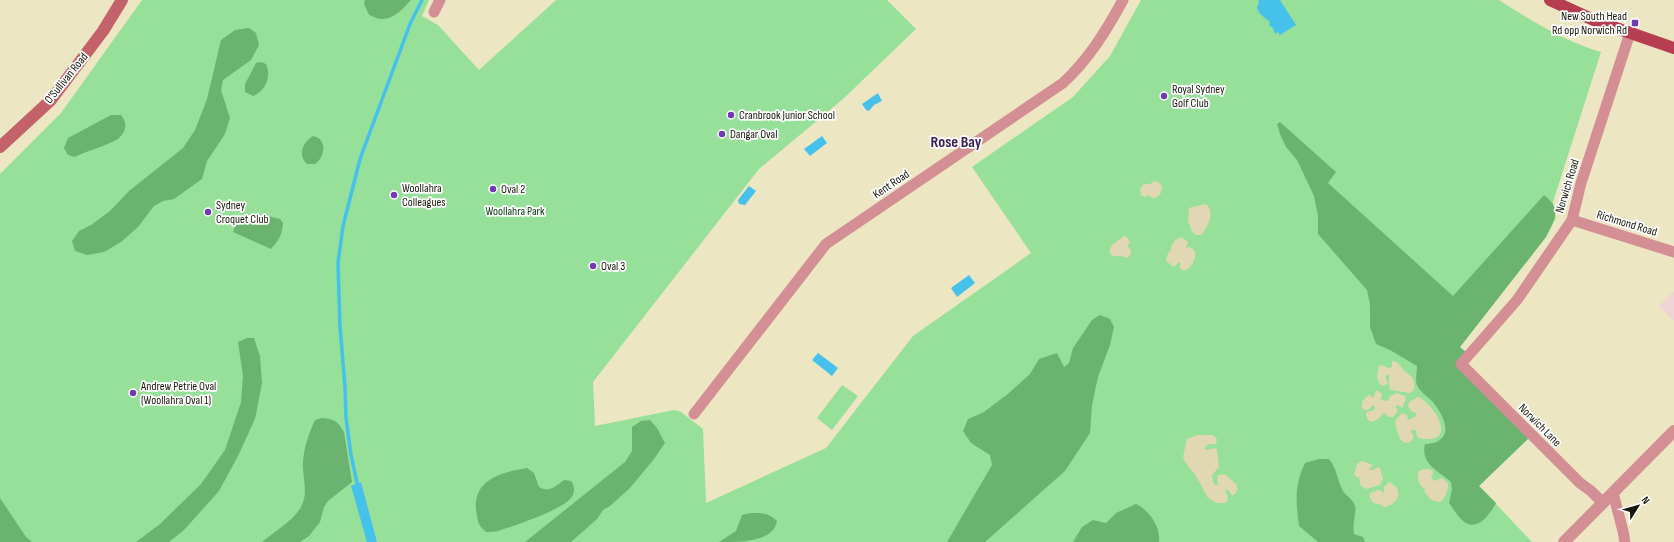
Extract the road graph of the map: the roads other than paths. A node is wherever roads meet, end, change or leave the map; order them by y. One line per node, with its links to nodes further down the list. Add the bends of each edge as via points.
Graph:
1 (122, 0): 8 (main road, O'Sullivan Road, via 103,31 50,100)
2 (440, 0): 5 (street)
3 (1123, 0): 12 (street, Kent Road, via 1101,40 1063,83 826,244)
4 (1550, 0): 6 (main road, via 1576,13)
5 (434, 12)
6 (1630, 33): 7 (main road); 9 (street, Norwich Road, via 1581,183)
7 (1674, 48)
8 (0, 147)
9 (1572, 220): 10 (street, Richmond Road); 11 (street, Norwich Road, via 1517,300)
10 (1674, 252)
11 (1462, 364): 15 (street, Norwich Lane)
12 (694, 414)
13 (1674, 431): 14 (street)
14 (1613, 493): 15 (street); 17 (street)
15 (1603, 503): 16 (street)
16 (1564, 542)
17 (1625, 542)

